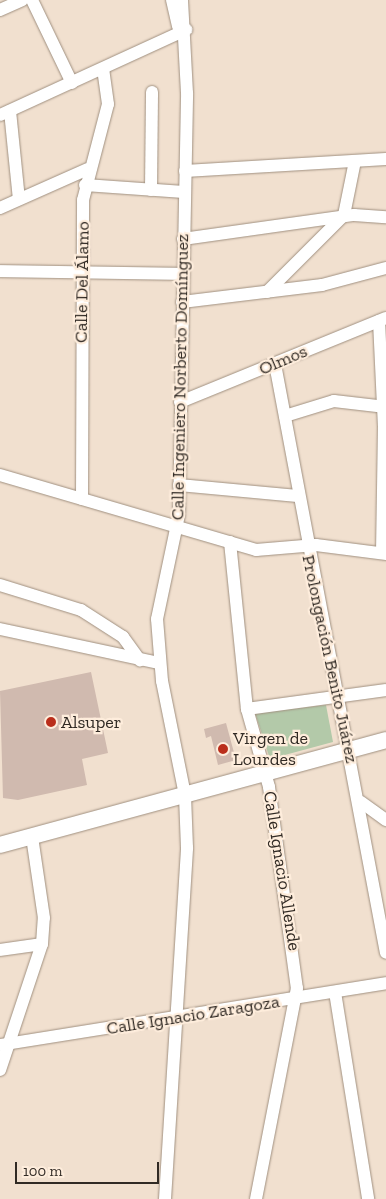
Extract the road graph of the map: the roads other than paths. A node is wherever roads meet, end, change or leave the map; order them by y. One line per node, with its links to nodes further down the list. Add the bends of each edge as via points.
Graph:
1 (22, 0): 5 (street)
2 (32, 0): 8 (street)
3 (172, 0): 6 (street)
4 (182, 0): 6 (street, Calle Ingeniero Norberto Domínguez)
5 (0, 10)
6 (182, 32): 7 (street); 14 (street, Calle Ingeniero Norberto Domínguez)
7 (103, 69): 8 (street); 13 (street, Calle Del Álamo, via 108,104)
8 (72, 83): 10 (street)
9 (152, 92): 16 (street)
10 (5, 113): 18 (street)
11 (386, 159): 12 (street)
12 (355, 161): 14 (street); 20 (street)
13 (88, 169): 15 (street, Calle Del Álamo); 18 (street)
14 (185, 171): 17 (street, Calle Ingeniero Norberto Domínguez)
15 (85, 184): 16 (street); 25 (street, Calle Del Álamo)
16 (151, 190): 17 (street)
17 (184, 192): 22 (street, Calle Ingeniero Norberto Domínguez)
18 (19, 200): 19 (street)
19 (0, 208)
20 (342, 217): 21 (street); 22 (street); 27 (street)
21 (386, 217)
22 (183, 239): 26 (street, Calle Ingeniero Norberto Domínguez)
23 (386, 268): 27 (street, via 322,285)
24 (0, 271): 25 (street)
25 (80, 274): 26 (street); 38 (street, Calle Del Álamo)
26 (182, 274): 28 (street, Calle Ingeniero Norberto Domínguez)
27 (267, 292): 28 (street)
28 (182, 302): 31 (street, Calle Ingeniero Norberto Domínguez)
29 (382, 319): 30 (street, Olmos); 32 (street)
30 (275, 364): 31 (street, Olmos); 33 (street, Prolongación Benito Juárez)
31 (180, 402): 36 (street, Calle Ingeniero Norberto Domínguez)
32 (384, 407): 33 (street, via 334,401); 34 (street)
33 (285, 416): 37 (street, Prolongación Benito Juárez)
34 (384, 473): 42 (street)
35 (0, 475): 38 (street)
36 (179, 485): 37 (street); 39 (street, Calle Ingeniero Norberto Domínguez)
37 (297, 496): 41 (street, Prolongación Benito Juárez)
38 (82, 499): 39 (street)
39 (178, 527): 40 (street); 46 (street, Calle Ingeniero Norberto Domínguez, via 158,608)
40 (230, 542): 41 (street, via 264,552); 49 (street, Calle Ignacio Allende)
41 (307, 546): 42 (street); 48 (street, Prolongación Benito Juárez)
42 (384, 554)
43 (0, 585): 45 (street, via 81,610 123,637)
44 (0, 629): 45 (street)
45 (140, 660): 46 (street)
46 (159, 663): 53 (street, Calle Ingeniero Norberto Domínguez)
47 (386, 690): 48 (street)
48 (336, 697): 49 (street); 51 (street, Prolongación Benito Juárez)
49 (247, 709): 52 (street, Calle Ignacio Allende)
50 (386, 740): 51 (main road)
51 (348, 750): 52 (main road); 54 (street, Prolongación Benito Juárez)
52 (266, 773): 53 (main road); 63 (street, Calle Ignacio Allende, via 292,932)
53 (185, 795): 56 (main road); 64 (street, Calle Ingeniero Norberto Domínguez)
54 (361, 802): 55 (street); 60 (street, Prolongación Benito Juárez)
55 (386, 820)
56 (32, 837): 57 (main road); 58 (street, via 44,918)
57 (0, 845)
58 (42, 944): 59 (street); 65 (street)
59 (0, 950)
60 (386, 953)
61 (386, 983): 62 (street, Calle Ignacio Zaragoza)
62 (335, 992): 63 (street, Calle Ignacio Zaragoza); 69 (street)
63 (297, 999): 64 (street, Calle Ignacio Zaragoza); 68 (street, Calle Ignacio Allende)
64 (177, 1016): 65 (street, Calle Ignacio Zaragoza); 67 (street, Calle Ingeniero Norberto Domínguez)
65 (5, 1044): 66 (street)
66 (0, 1069)
67 (165, 1199)
68 (256, 1199)
69 (368, 1199)

